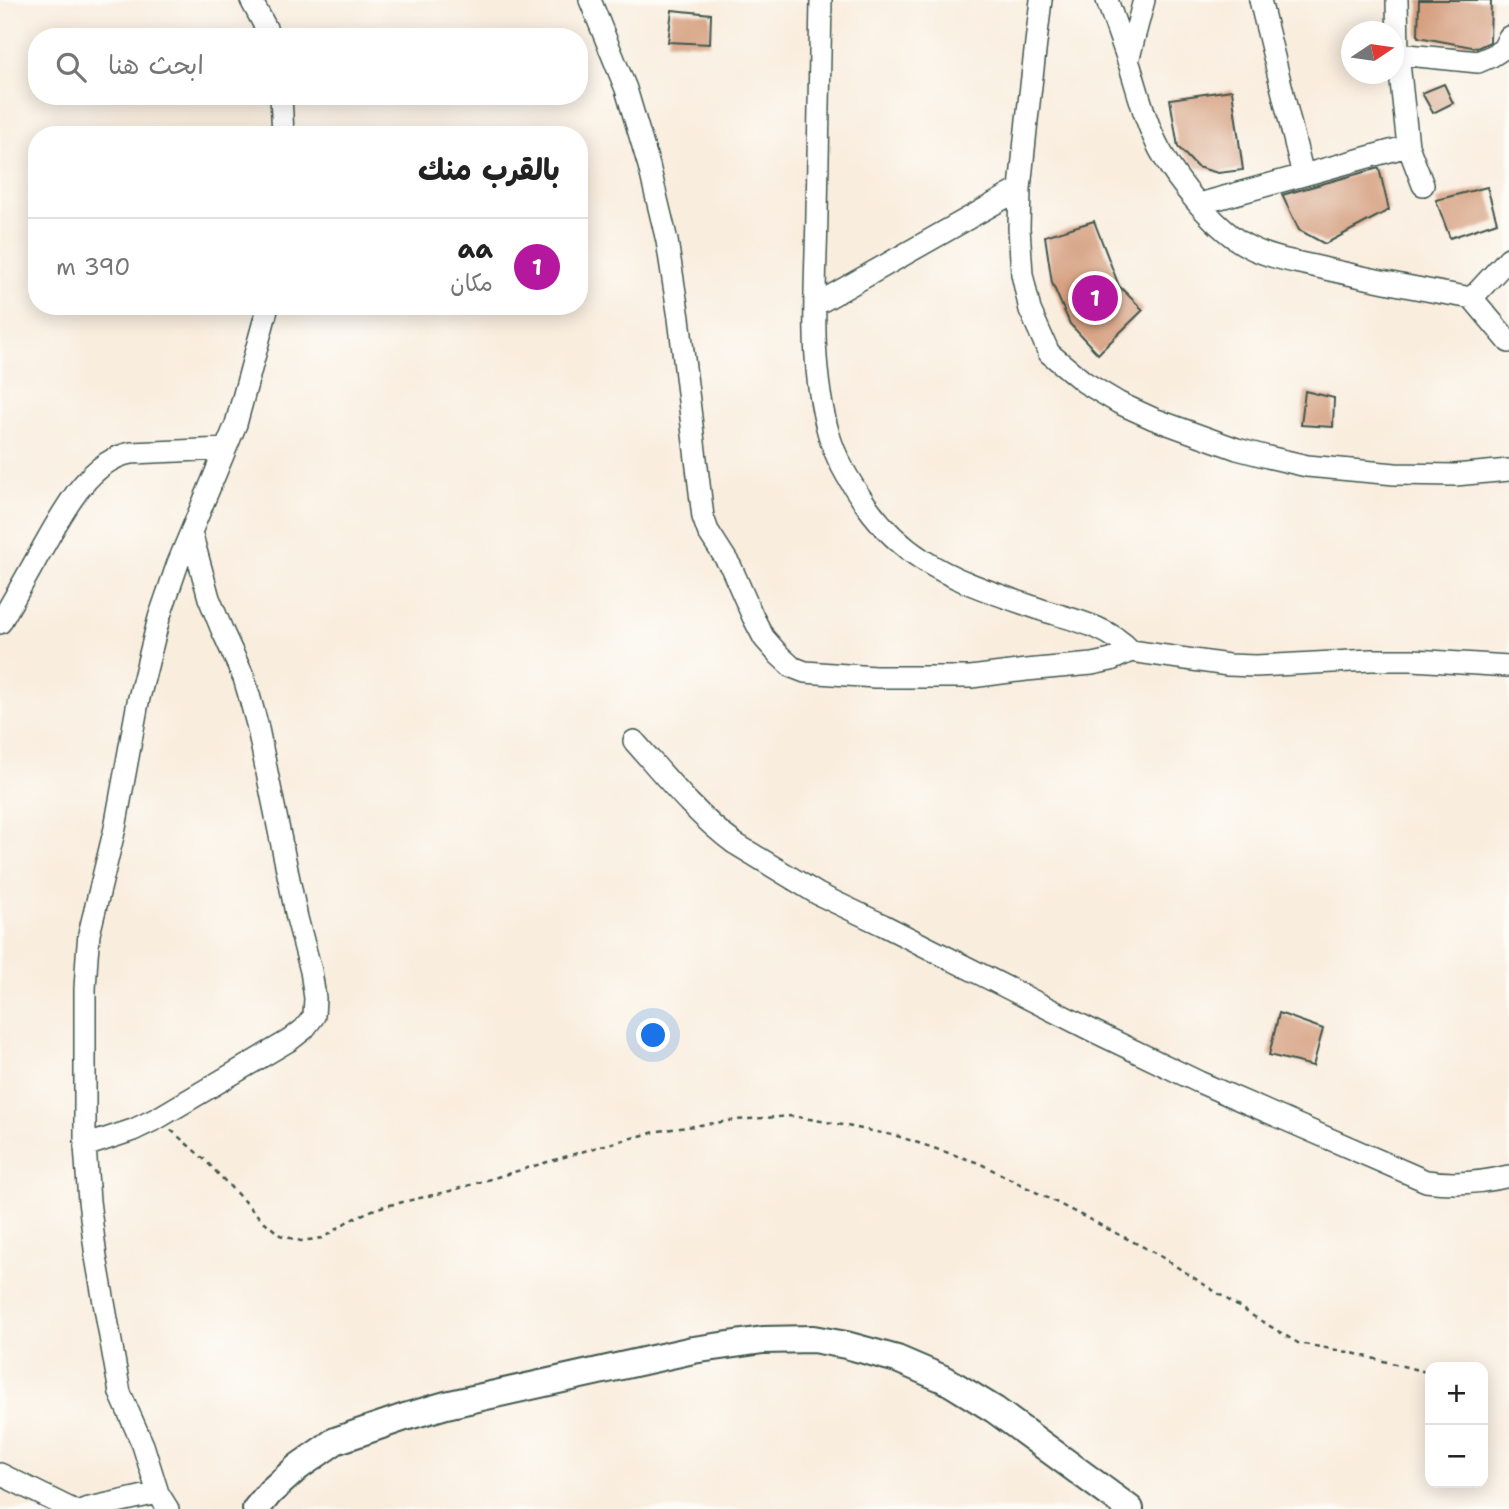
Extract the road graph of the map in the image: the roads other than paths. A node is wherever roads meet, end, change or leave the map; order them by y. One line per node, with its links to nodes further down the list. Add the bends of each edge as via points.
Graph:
1 (251, 0): 10 (street)
2 (590, 0): 31 (street, via 626,89 667,241 703,517 764,638 792,667 805,672 875,677 971,677 1092,664)
3 (821, 0): 24 (street)
4 (1041, 0): 20 (street)
5 (1107, 0): 13 (street)
6 (1144, 0): 13 (street)
7 (1260, 0): 18 (street)
8 (1397, 0): 9 (street)
9 (1397, 21)
10 (266, 28)
11 (1509, 37): 12 (street, via 1503,49 1478,62)
12 (1404, 55)
13 (1128, 61): 21 (street, via 1160,150)
14 (1401, 84): 17 (street)
15 (281, 105): 16 (street)
16 (283, 126)
17 (1408, 146): 18 (street); 19 (street)
18 (1303, 175): 21 (street)
19 (1423, 185)
20 (1020, 189): 24 (street); 28 (street, via 1022,274 1030,310 1049,353 1119,403 1237,449 1307,466 1428,475)
21 (1199, 204): 23 (street, via 1249,247 1309,265)
22 (1509, 258): 23 (street)
23 (1472, 298): 26 (street)
24 (815, 305): 31 (street, via 815,347 829,436 874,516 923,561 990,592 1099,629)
25 (266, 315): 27 (street)
26 (1509, 342)
27 (225, 449): 29 (street); 30 (street, via 131,453 109,461 69,504)
28 (1509, 470)
29 (191, 532): 34 (street, via 159,618 89,934); 34 (street, via 209,597 244,678 257,724 311,971 314,1016 290,1040 158,1118)
30 (0, 623)
31 (1131, 651): 32 (street, via 1256,666 1413,660)
32 (1509, 666)
33 (634, 741): 35 (street, via 700,814 734,843 818,894 1030,1000 1199,1082 1426,1181 1486,1182)
34 (85, 1146): 37 (street, via 96,1257 120,1389)
35 (1509, 1176)
36 (0, 1474): 38 (street)
37 (163, 1501): 39 (street)
38 (71, 1509)
39 (85, 1509)
40 (256, 1509): 41 (main road, via 298,1467 335,1441 405,1417 693,1350 763,1340 813,1339 897,1359 946,1380 995,1410)
41 (1130, 1509)

